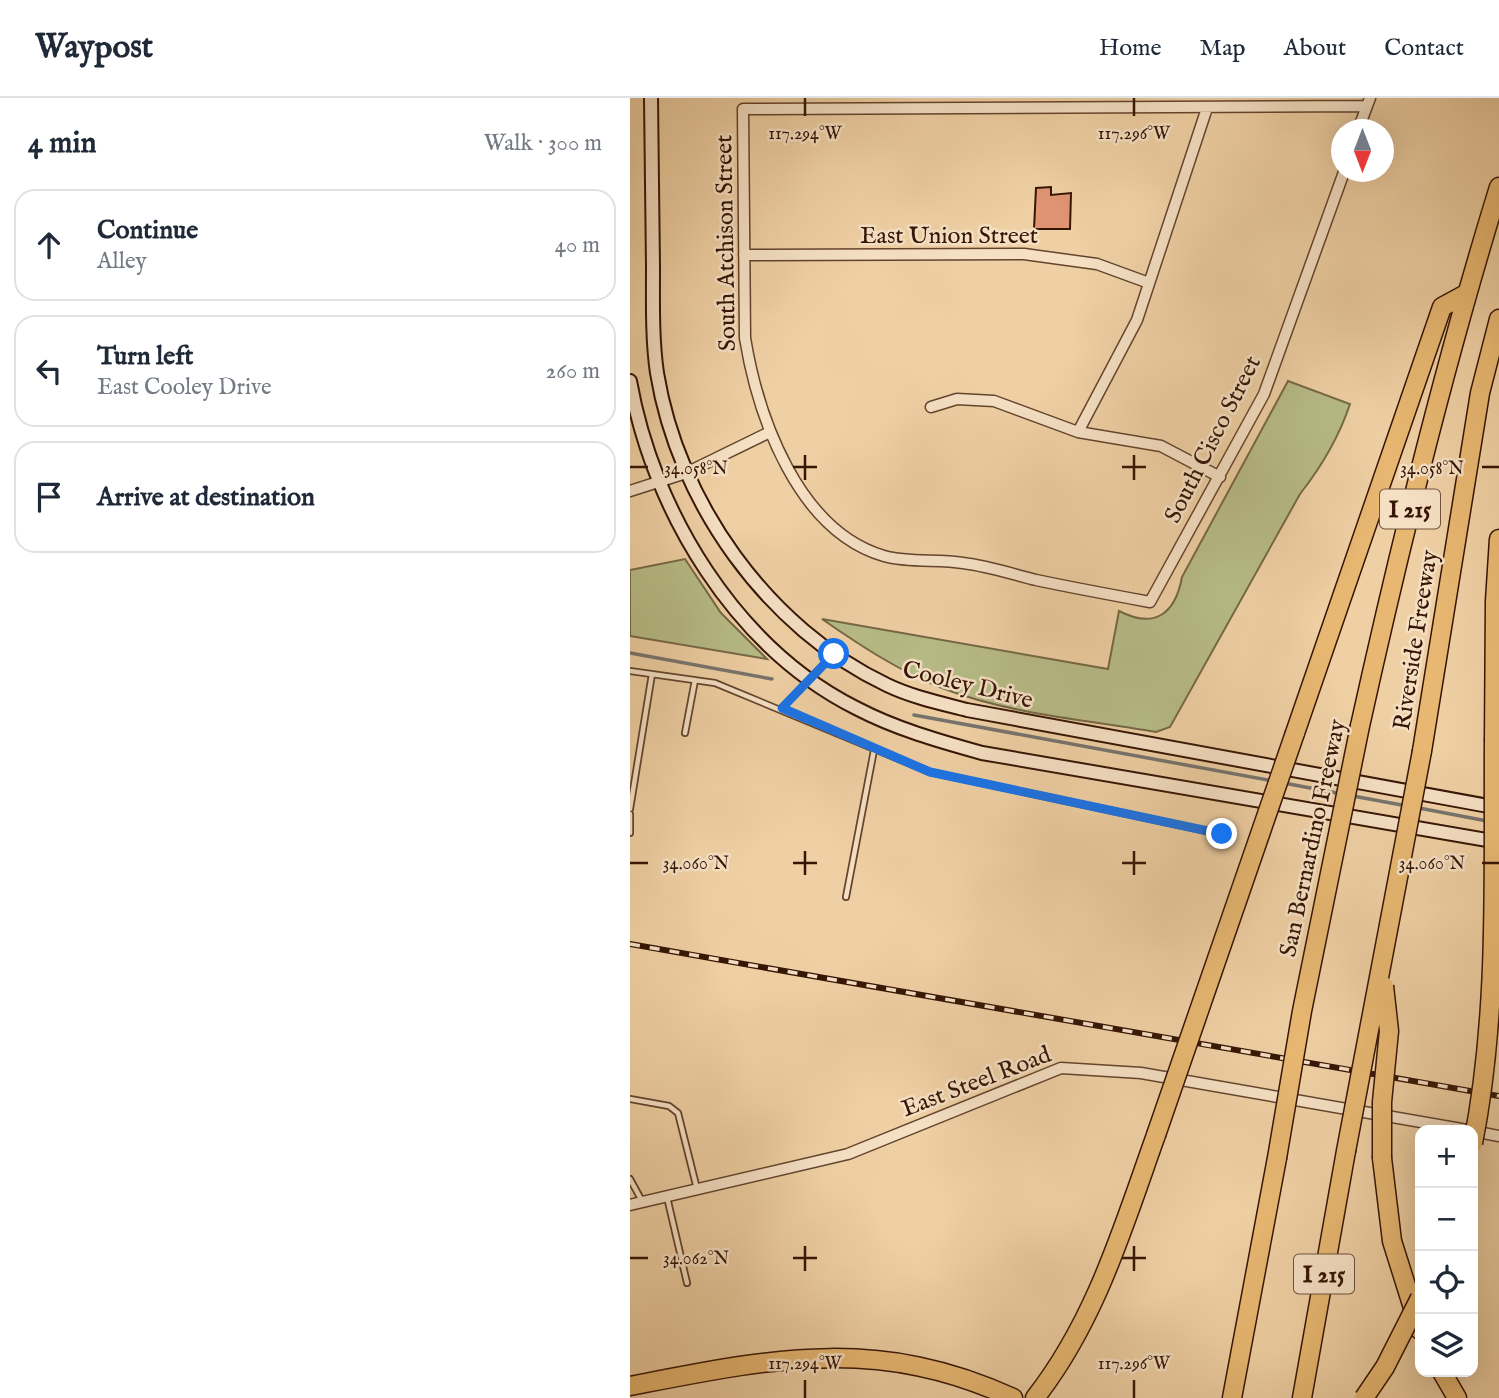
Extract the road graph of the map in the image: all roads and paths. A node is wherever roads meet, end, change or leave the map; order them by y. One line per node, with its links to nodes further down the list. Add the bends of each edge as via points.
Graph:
1 (651, 98): 16 (street, Cooley Drive, via 657,370 666,418)
2 (1368, 102): 4 (street); 5 (street)
3 (1013, 103): 4 (street); 8 (street, South Atchison Street, via 743,109)
4 (1207, 108): 9 (street)
5 (1362, 119)
6 (1340, 182): 17 (street, South Cisco Street, via 1264,394)
7 (1499, 187): 10 (highway, I 215)
8 (744, 255): 9 (street, East Union Street, via 1024,254 1097,264); 14 (street, South Atchison Street, via 745,338 751,375)
9 (1149, 283): 15 (street, via 1137,320)
10 (1466, 294): 53 (highway, bridge, via 1443,307 1096,1301); 54 (highway, San Bernardino Freeway / I 215, bridge, via 1360,726 1307,985)
11 (1499, 319): 36 (highway, Riverside Freeway / I 215, bridge, via 1478,405)
12 (630, 381): 18 (street)
13 (931, 407): 15 (street, via 957,399 994,401)
14 (770, 432): 16 (street); 21 (street, South Atchison Street, via 818,512 864,547 884,556 964,563)
15 (1078, 432): 17 (street, via 1161,446)
16 (686, 473): 18 (street); 22 (street, Cooley Drive, via 718,530 760,586)
17 (1220, 477): 21 (street, South Cisco Street)
18 (658, 482): 19 (street); 25 (street, via 693,548 731,604)
19 (630, 491)
20 (1499, 539): 39 (highway, bridge, via 1491,1018)
21 (1150, 602)
22 (834, 654): 25 (lane); 30 (street, Cooley Drive, via 888,686 967,710)
23 (630, 671): 24 (lane)
24 (652, 674): 26 (lane); 31 (lane)
25 (810, 679): 27 (lane); 34 (street, via 855,708 914,734 982,753)
26 (695, 680): 27 (lane); 28 (lane)
27 (782, 708): 29 (lane)
28 (685, 733)
29 (874, 750): 33 (lane, via 930,772); 35 (lane)
30 (1499, 808)
31 (630, 811): 32 (lane)
32 (630, 833)
33 (1222, 834)
34 (1499, 842)
35 (846, 897)
36 (1382, 969): 49 (highway, bridge, via 1389,1031 1382,1158 1392,1241); 55 (highway, I 215, bridge)
37 (630, 1099): 43 (lane, via 669,1106 677,1113)
38 (1438, 1125): 43 (street, East Steel Road, via 1141,1073 1061,1068 848,1154)
39 (1477, 1125)
40 (1478, 1132): 41 (street)
41 (1499, 1136)
42 (630, 1179): 45 (lane)
43 (697, 1189): 44 (street, East Steel Road)
44 (666, 1196): 45 (street, East Steel Road); 47 (lane)
45 (642, 1202): 46 (street, East Steel Road)
46 (630, 1205)
47 (687, 1283)
48 (1415, 1308): 56 (highway, bridge)
49 (1415, 1314)
50 (1445, 1377): 57 (highway)
51 (630, 1386): 52 (highway, via 747,1362 849,1357 946,1374)
52 (1013, 1398)
53 (1035, 1398)
54 (1232, 1398)
55 (1302, 1398)
56 (1364, 1398)
57 (1457, 1398)

